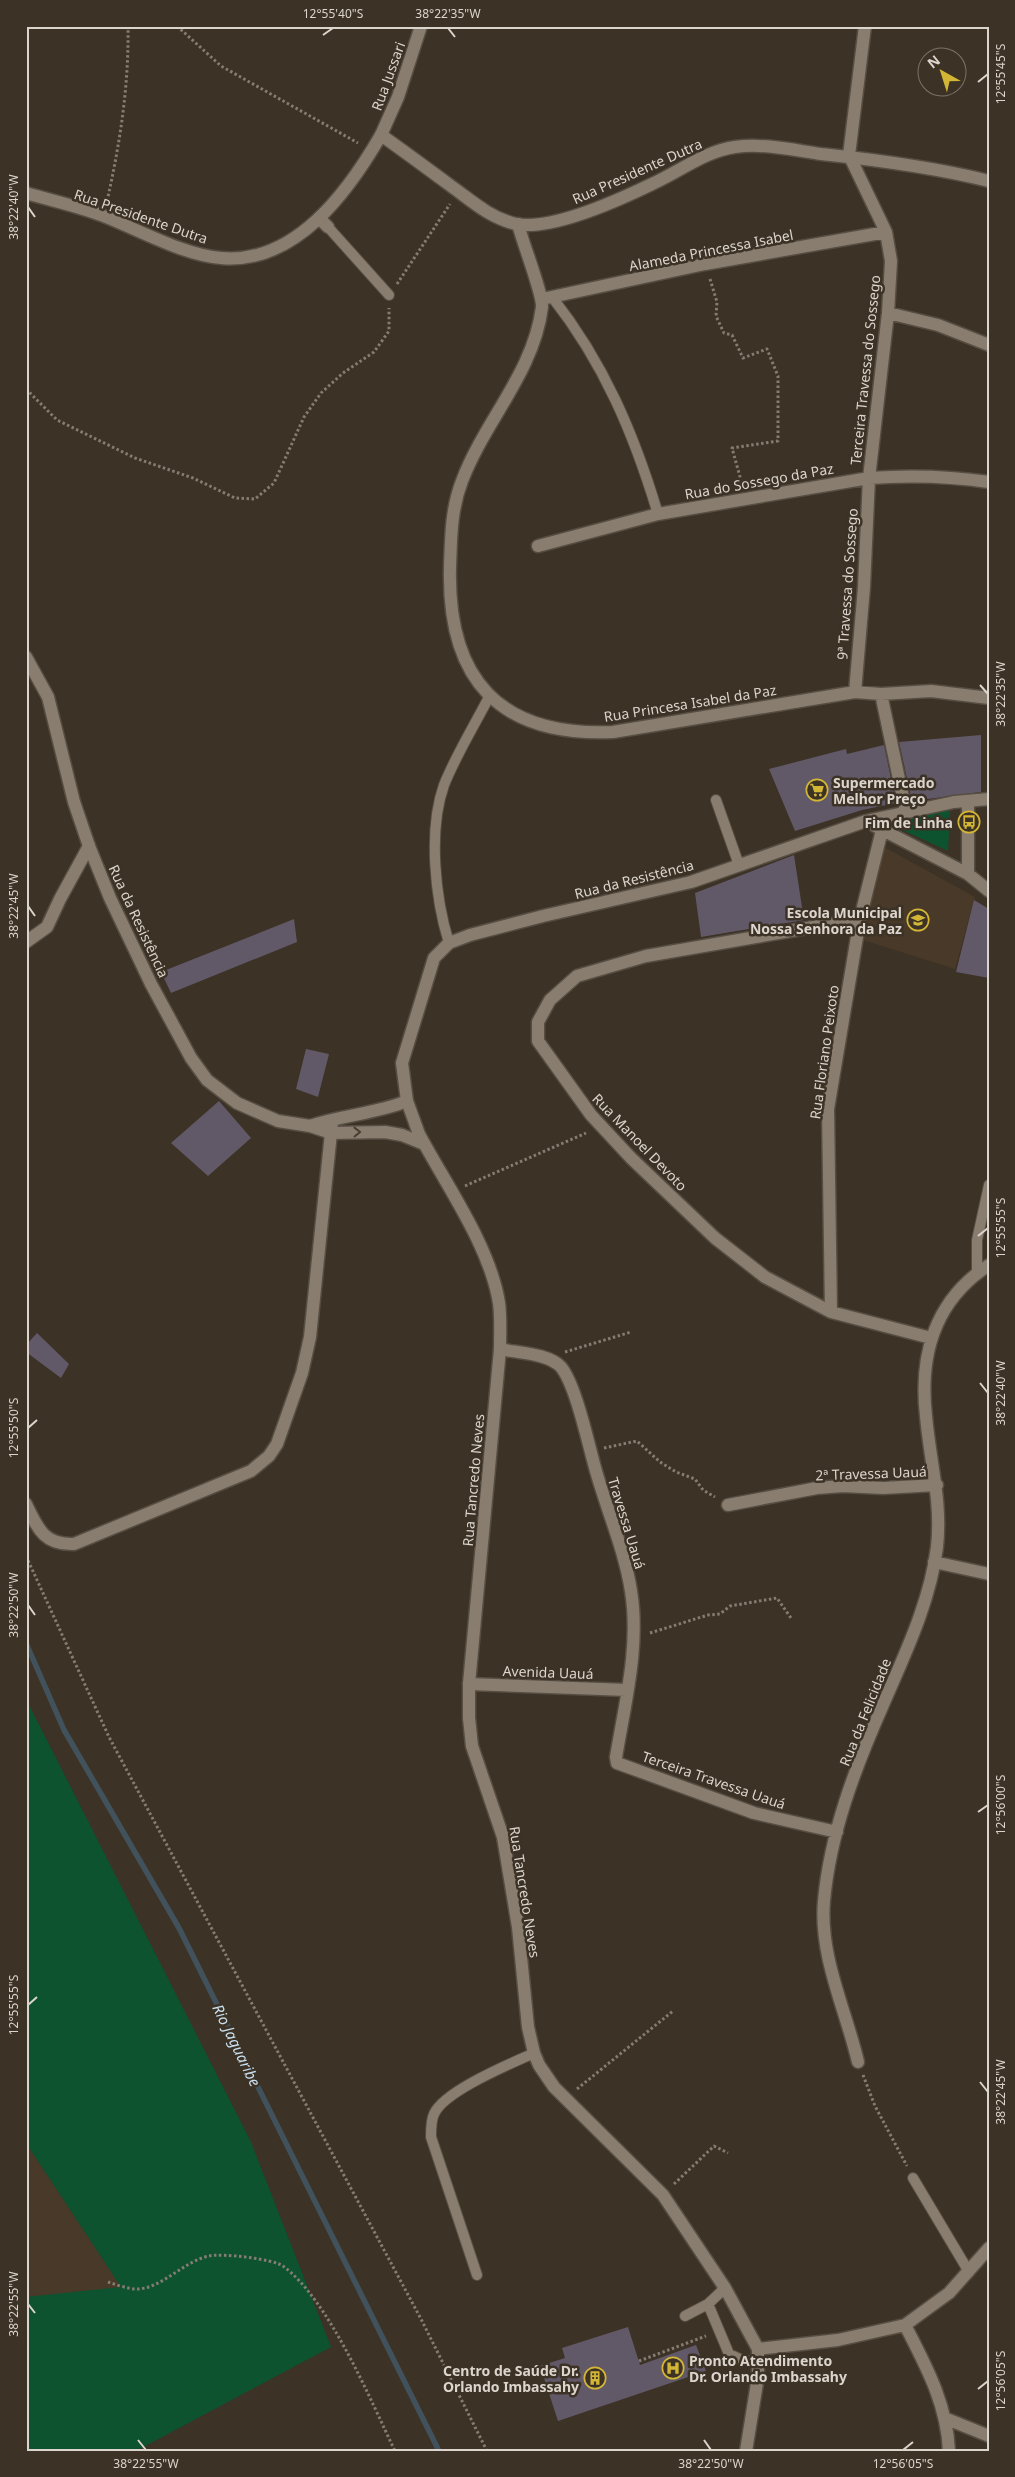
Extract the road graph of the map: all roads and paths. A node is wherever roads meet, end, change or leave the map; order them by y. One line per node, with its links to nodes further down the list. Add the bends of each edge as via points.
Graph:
1 (128, 26): 11 (path, via 128,61 116,161)
2 (177, 26): 6 (path, via 221,66)
3 (421, 26): 5 (street, Rua Jussari, via 401,88)
4 (865, 26): 7 (street)
5 (381, 135): 6 (street, Rua Presidente Dutra); 9 (street, Rua Presidente Dutra)
6 (372, 150): 12 (street, Rua Presidente Dutra, via 329,208)
7 (849, 155): 8 (street, Rua Presidente Dutra, via 946,170); 13 (street, Rua Presidente Dutra, via 733,147 580,214 555,222); 14 (street, Terceira Travessa do Sossego)
8 (989, 181)
9 (459, 191): 13 (street, Rua Presidente Dutra, via 484,211); 16 (path)
10 (26, 193): 11 (street, Rua Presidente Dutra)
11 (104, 216): 12 (street, Rua Presidente Dutra, via 199,253 238,259 280,247)
12 (323, 222): 16 (lane)
13 (518, 224): 17 (street, Rua Princesa Isabel da Paz)
14 (886, 232): 15 (street, Alameda Princessa Isabel); 18 (street, Terceira Travessa do Sossego, via 891,261)
15 (705, 264): 17 (street, Alameda Princessa Isabel); 23 (path, via 717,302 716,316 724,333 732,335 743,358 767,349 778,376 778,441 732,448)
16 (389, 295): 20 (path, via 389,331 374,352 320,393 304,417 274,483 255,499 235,498 193,478 126,454 57,420)
17 (547, 298): 24 (lane, via 576,327 594,356 627,423); 29 (street, Rua Princesa Isabel da Paz, via 534,342 470,462 453,514 450,580 456,636 465,661)
18 (888, 314): 19 (street, via 938,325); 21 (street, Terceira Travessa do Sossego)
19 (989, 345)
20 (26, 389)
21 (869, 478): 22 (street, Rua do Sossego da Paz, via 904,475); 23 (street, Rua do Sossego da Paz); 27 (street, 9ª Travessa do Sossego)
22 (989, 482)
23 (747, 498): 24 (street, Rua do Sossego da Paz)
24 (658, 514): 25 (street, Rua do Sossego da Paz)
25 (538, 546)
26 (26, 657): 37 (street, Rua da Resistência, via 48,697 74,802)
27 (855, 692): 28 (street, Rua Princesa Isabel da Paz); 29 (street, Rua Princesa Isabel da Paz, via 613,732 584,733 536,723 509,711)
28 (881, 694): 30 (street, Rua Princesa Isabel da Paz, via 931,692); 34 (street)
29 (489, 697): 43 (lane, via 445,784 436,813 439,899)
30 (989, 698)
31 (989, 799): 33 (street, Rua da Resistência)
32 (716, 800): 38 (lane)
33 (968, 801): 34 (street, Rua da Resistência); 39 (street)
34 (906, 812): 35 (street, Rua da Resistência)
35 (866, 821): 36 (street); 38 (street, Rua da Resistência)
36 (882, 830): 39 (street); 41 (street, Rua Floriano Peixoto)
37 (89, 846): 42 (street, via 47,927); 46 (street, Rua da Resistência, via 151,984 200,1070 224,1094 251,1110 278,1121)
38 (739, 865): 43 (street, Rua da Resistência, via 691,882 470,934)
39 (968, 874): 40 (street)
40 (989, 891)
41 (860, 920): 47 (street, Rua Manoel Devoto, via 646,956 577,976 550,1000 538,1022 538,1041); 54 (street, Rua Floriano Peixoto, via 828,1109)
42 (26, 942)
43 (449, 943): 44 (street, Rua da Resistência, via 434,958 402,1064)
44 (406, 1101): 45 (street, Rua da Resistência, via 386,1110); 49 (street, Rua da Resistência)
45 (332, 1118): 46 (street, Rua da Resistência); 48 (street)
46 (310, 1126): 48 (street, Rua da Resistência)
47 (600, 1126): 51 (path); 54 (street, Rua Manoel Devoto, via 715,1238 765,1277)
48 (331, 1133): 49 (street, Rua da Resistência, one-way to 49, via 385,1132); 61 (street, via 310,1337 289,1413 269,1456 251,1471 74,1544 59,1544 46,1537)
49 (424, 1144): 51 (street, Rua Tancredo Neves)
50 (989, 1185): 53 (lane, via 977,1240)
51 (451, 1192): 57 (street, Rua Tancredo Neves, via 492,1276 499,1304)
52 (989, 1265): 53 (street, Rua da Felicidade)
53 (976, 1273): 56 (street, Rua da Felicidade, via 942,1315)
54 (831, 1312): 56 (street, Rua Manoel Devoto)
55 (631, 1332): 58 (path, via 574,1348)
56 (931, 1338): 60 (street, Rua da Felicidade, via 925,1369 925,1414)
57 (500, 1349): 58 (street); 68 (street, Rua Tancredo Neves)
58 (549, 1359): 59 (street, Travessa Uauá, via 564,1373)
59 (590, 1451): 62 (path, via 637,1441 660,1462 695,1479 703,1490); 67 (street, Travessa Uauá, via 626,1564 632,1592)
60 (937, 1486): 62 (street, 2ª Travessa Uauá, via 817,1488); 64 (street, Rua da Felicidade, via 938,1528)
61 (26, 1504)
62 (728, 1505)
63 (26, 1556): 93 (path, via 109,1736 416,2310)
64 (934, 1562): 65 (street); 71 (street, Rua da Felicidade, via 907,1650 863,1752)
65 (989, 1574)
66 (791, 1618): 67 (path, via 777,1598 730,1606 720,1614)
67 (634, 1637): 69 (street, Travessa Uauá)
68 (469, 1684): 69 (street, Avenida Uauá); 73 (street, Rua Tancredo Neves, via 472,1746 503,1837)
69 (627, 1690): 70 (street, Travessa Uauá)
70 (616, 1757): 71 (street, Terceira Travessa Uauá, via 617,1763 754,1813)
71 (836, 1832): 74 (street, Rua da Felicidade, via 825,1894 824,1920 831,1966)
72 (673, 2011): 75 (path)
73 (534, 2053): 75 (street, Rua Tancredo Neves, via 546,2077); 81 (lane, via 442,2101 433,2115 431,2137)
74 (858, 2062): 77 (path, via 875,2106)
75 (565, 2098): 78 (street, Rua Tancredo Neves)
76 (728, 2153): 78 (path, via 714,2146)
77 (913, 2178): 80 (lane)
78 (663, 2195): 83 (street, Rua Tancredo Neves)
79 (989, 2248): 80 (street)
80 (969, 2272): 86 (street, via 949,2293)
81 (477, 2274)
82 (108, 2282): 92 (path, via 136,2290 150,2287 186,2264 209,2255 233,2254 282,2265 306,2289 342,2344)
83 (725, 2288): 84 (lane); 88 (street, Rua Tancredo Neves)
84 (708, 2304): 85 (lane); 87 (lane)
85 (685, 2316)
86 (905, 2325): 88 (street); 90 (street, via 935,2384)
87 (719, 2332): 88 (lane, via 732,2357); 89 (path)
88 (759, 2355): 94 (street)
89 (639, 2361)
90 (946, 2419): 91 (street); 95 (street)
91 (989, 2436)
92 (395, 2451)
93 (487, 2451)
94 (746, 2451)
95 (949, 2451)

